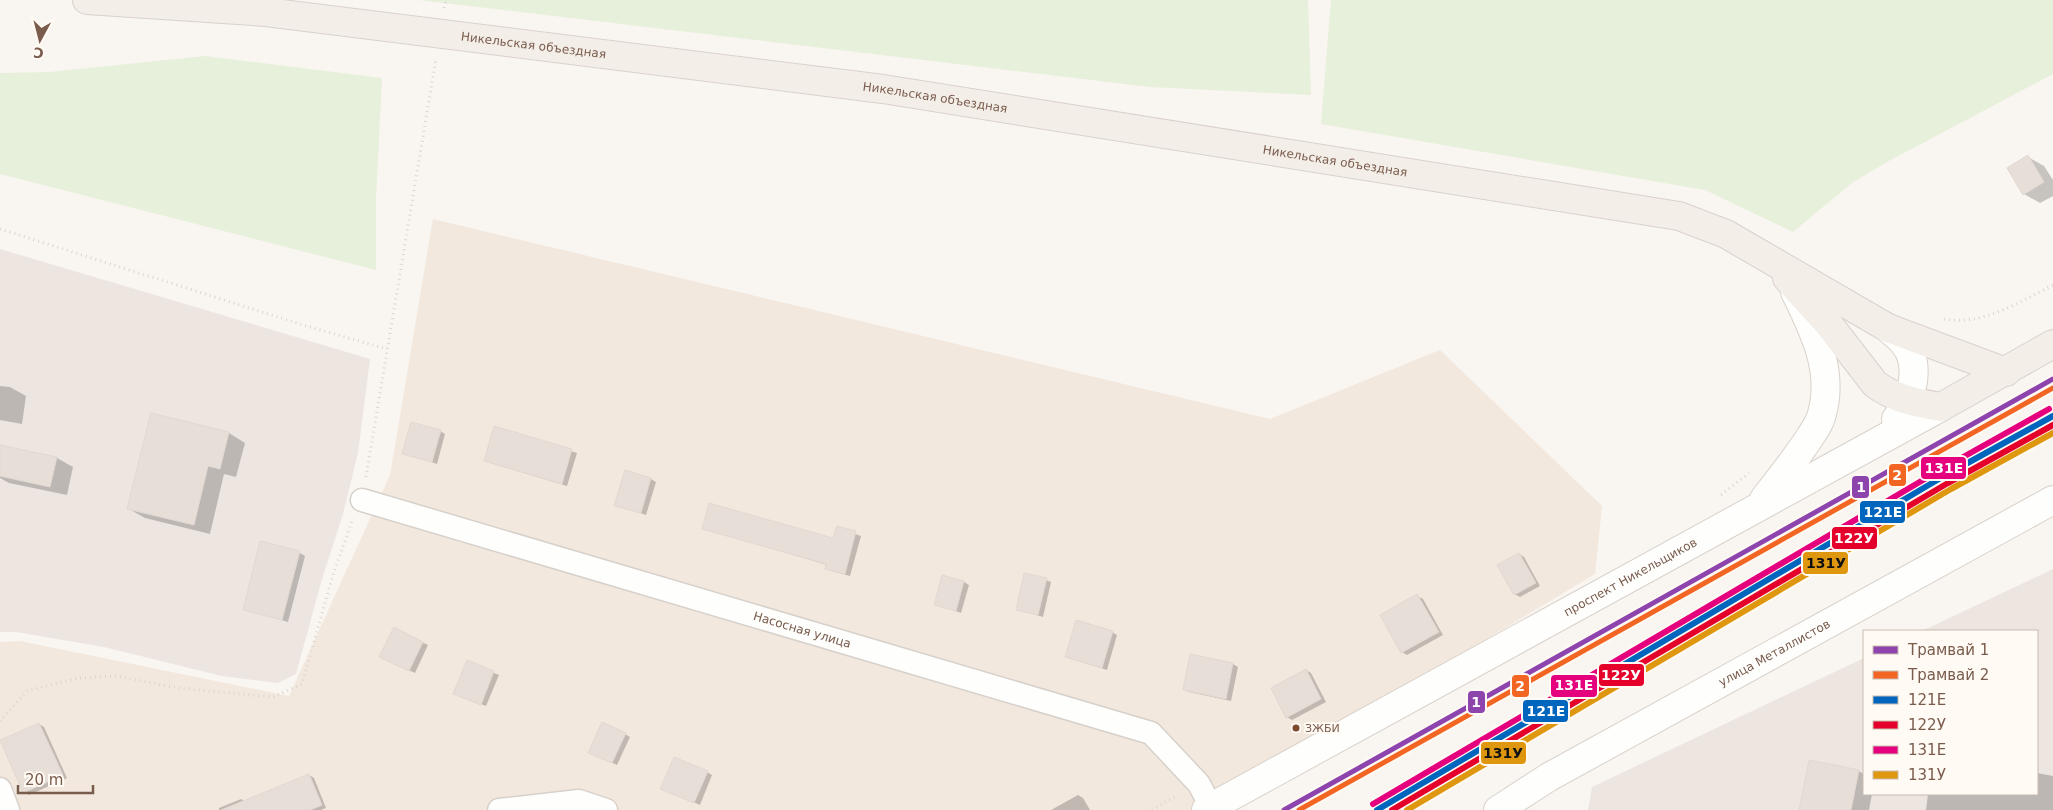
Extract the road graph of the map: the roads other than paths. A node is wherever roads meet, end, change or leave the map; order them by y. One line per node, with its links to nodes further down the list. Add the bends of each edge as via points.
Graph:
1 (87, 0): 2 (main road, Никельская объездная, via 266,12 884,89 1679,216 1726,234)
2 (1778, 268): 3 (main road, Никельская объездная); 6 (main road, via 1827,322 1875,384); 11 (main road, via 1813,328 1824,362 1826,393 1820,421 1794,462)
3 (1888, 328): 5 (main road, Никельская объездная); 6 (main road, via 1904,342 1910,353 1914,377)
4 (2053, 344): 5 (main road, проспект Никельщиков)
5 (2006, 372): 7 (main road, проспект Никельщиков)
6 (1908, 401): 7 (main road); 8 (main road)
7 (1941, 407): 8 (main road, проспект Никельщиков)
8 (1874, 445): 11 (main road, проспект Никельщиков)
9 (362, 500): 13 (street, Насосная улица, via 1151,732)
10 (2053, 500): 17 (main road, улица Металлистов, via 1549,777)
11 (1755, 510): 13 (main road, проспект Никельщиков)
12 (0, 789): 14 (street)
13 (1205, 800)
14 (8, 810)
15 (499, 810): 16 (street, via 579,801)
16 (606, 810)
17 (1498, 810)

